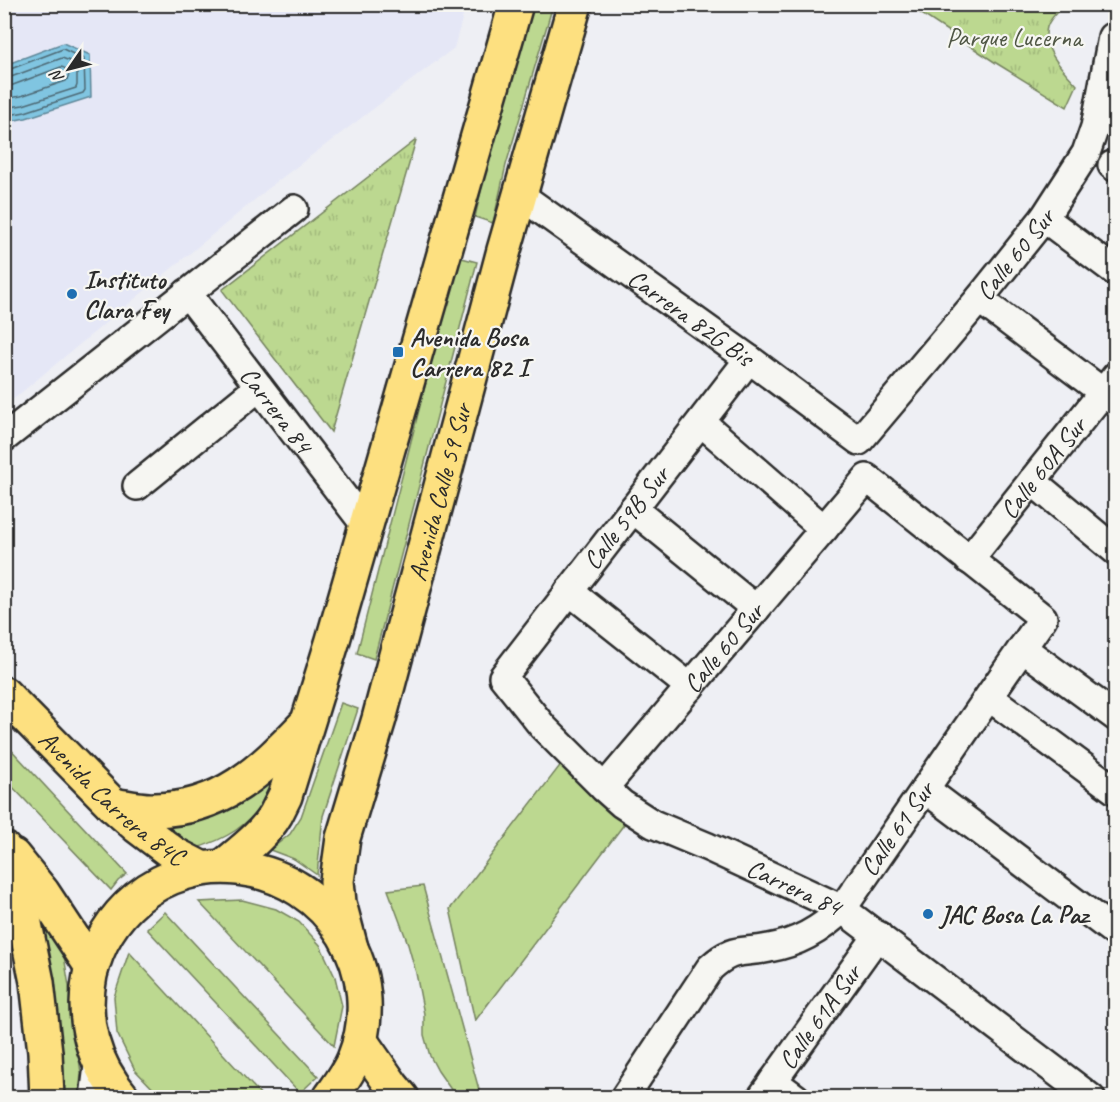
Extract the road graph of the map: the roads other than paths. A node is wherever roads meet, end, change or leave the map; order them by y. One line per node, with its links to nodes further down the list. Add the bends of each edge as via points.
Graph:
1 (516, 4): 19 (main road)
2 (574, 4): 4 (main road, Avenida Calle 59 Sur)
3 (1112, 37): 6 (street, Calle 60 Sur, via 1095,127 1086,153)
4 (520, 195): 10 (street, Carrera 82G Bis); 41 (main road, Avenida Calle 59 Sur, via 379,719 343,838 337,881)
5 (294, 209): 8 (street)
6 (1044, 218): 7 (street); 9 (street, Calle 60 Sur)
7 (1116, 272)
8 (187, 293): 11 (street, Carrera 84); 14 (street)
9 (979, 299): 12 (street); 15 (street, Calle 60 Sur)
10 (749, 359): 13 (street, Calle 59B Sur); 15 (street, Carrera 82G Bis)
11 (259, 387): 17 (street); 19 (street, Carrera 84)
12 (1111, 390): 16 (street, Calle 60A Sur)
13 (701, 422): 18 (street, Calle 59B Sur); 20 (street)
14 (4, 438)
15 (859, 441)
16 (1032, 481): 21 (street); 22 (street, Calle 60A Sur)
17 (137, 486)
18 (633, 509): 23 (street, Calle 59B Sur); 24 (street)
19 (366, 526): 31 (main road)
20 (824, 529): 22 (street, Calle 60 Sur, via 867,478); 24 (street, Calle 60 Sur)
21 (1116, 551)
22 (969, 560): 25 (street, Calle 61 Sur, via 1043,618)
23 (570, 591): 26 (street, Calle 59B Sur); 27 (street)
24 (756, 609): 27 (street, Calle 60 Sur)
25 (1022, 648): 29 (street, Calle 61 Sur); 30 (street)
26 (503, 677): 32 (street, Carrera 84, via 543,727)
27 (690, 687): 32 (street, Calle 60 Sur)
28 (4, 694): 35 (main road, Avenida Carrera 84C)
29 (989, 697): 33 (street, Calle 61 Sur); 34 (street)
30 (1116, 717)
31 (309, 720): 35 (main road, via 267,762 219,796 182,809 153,811); 37 (main road, via 276,814 259,835)
32 (604, 788): 38 (street, Carrera 84, via 653,824)
33 (925, 789): 38 (street, Calle 61 Sur); 39 (street)
34 (1116, 790)
35 (113, 805): 37 (main road, Avenida Carrera 84C, via 174,854)
36 (4, 847): 42 (main road, via 43,893); 46 (main road, via 16,880 37,982)
37 (212, 867): 41 (main road, via 255,870 285,880 312,897 335,920); 42 (main road, via 179,874 143,893 117,917)
38 (842, 909): 40 (street, Carrera 84); 51 (street, Calle 61 Sur, via 797,940 721,958 710,968)
39 (1116, 933)
40 (878, 935): 45 (street, Calle 61A Sur); 53 (street, Carrera 84)
41 (351, 948): 43 (main road, via 364,993)
42 (92, 967): 44 (main road, via 87,1017)
43 (360, 1040): 49 (main road, via 345,1077); 50 (main road)
44 (100, 1066): 47 (main road); 48 (main road)
45 (767, 1089): 52 (street)
46 (47, 1098)
47 (97, 1098)
48 (123, 1098)
49 (330, 1098)
50 (402, 1098)
51 (624, 1098)
52 (796, 1098)
53 (1091, 1098)

